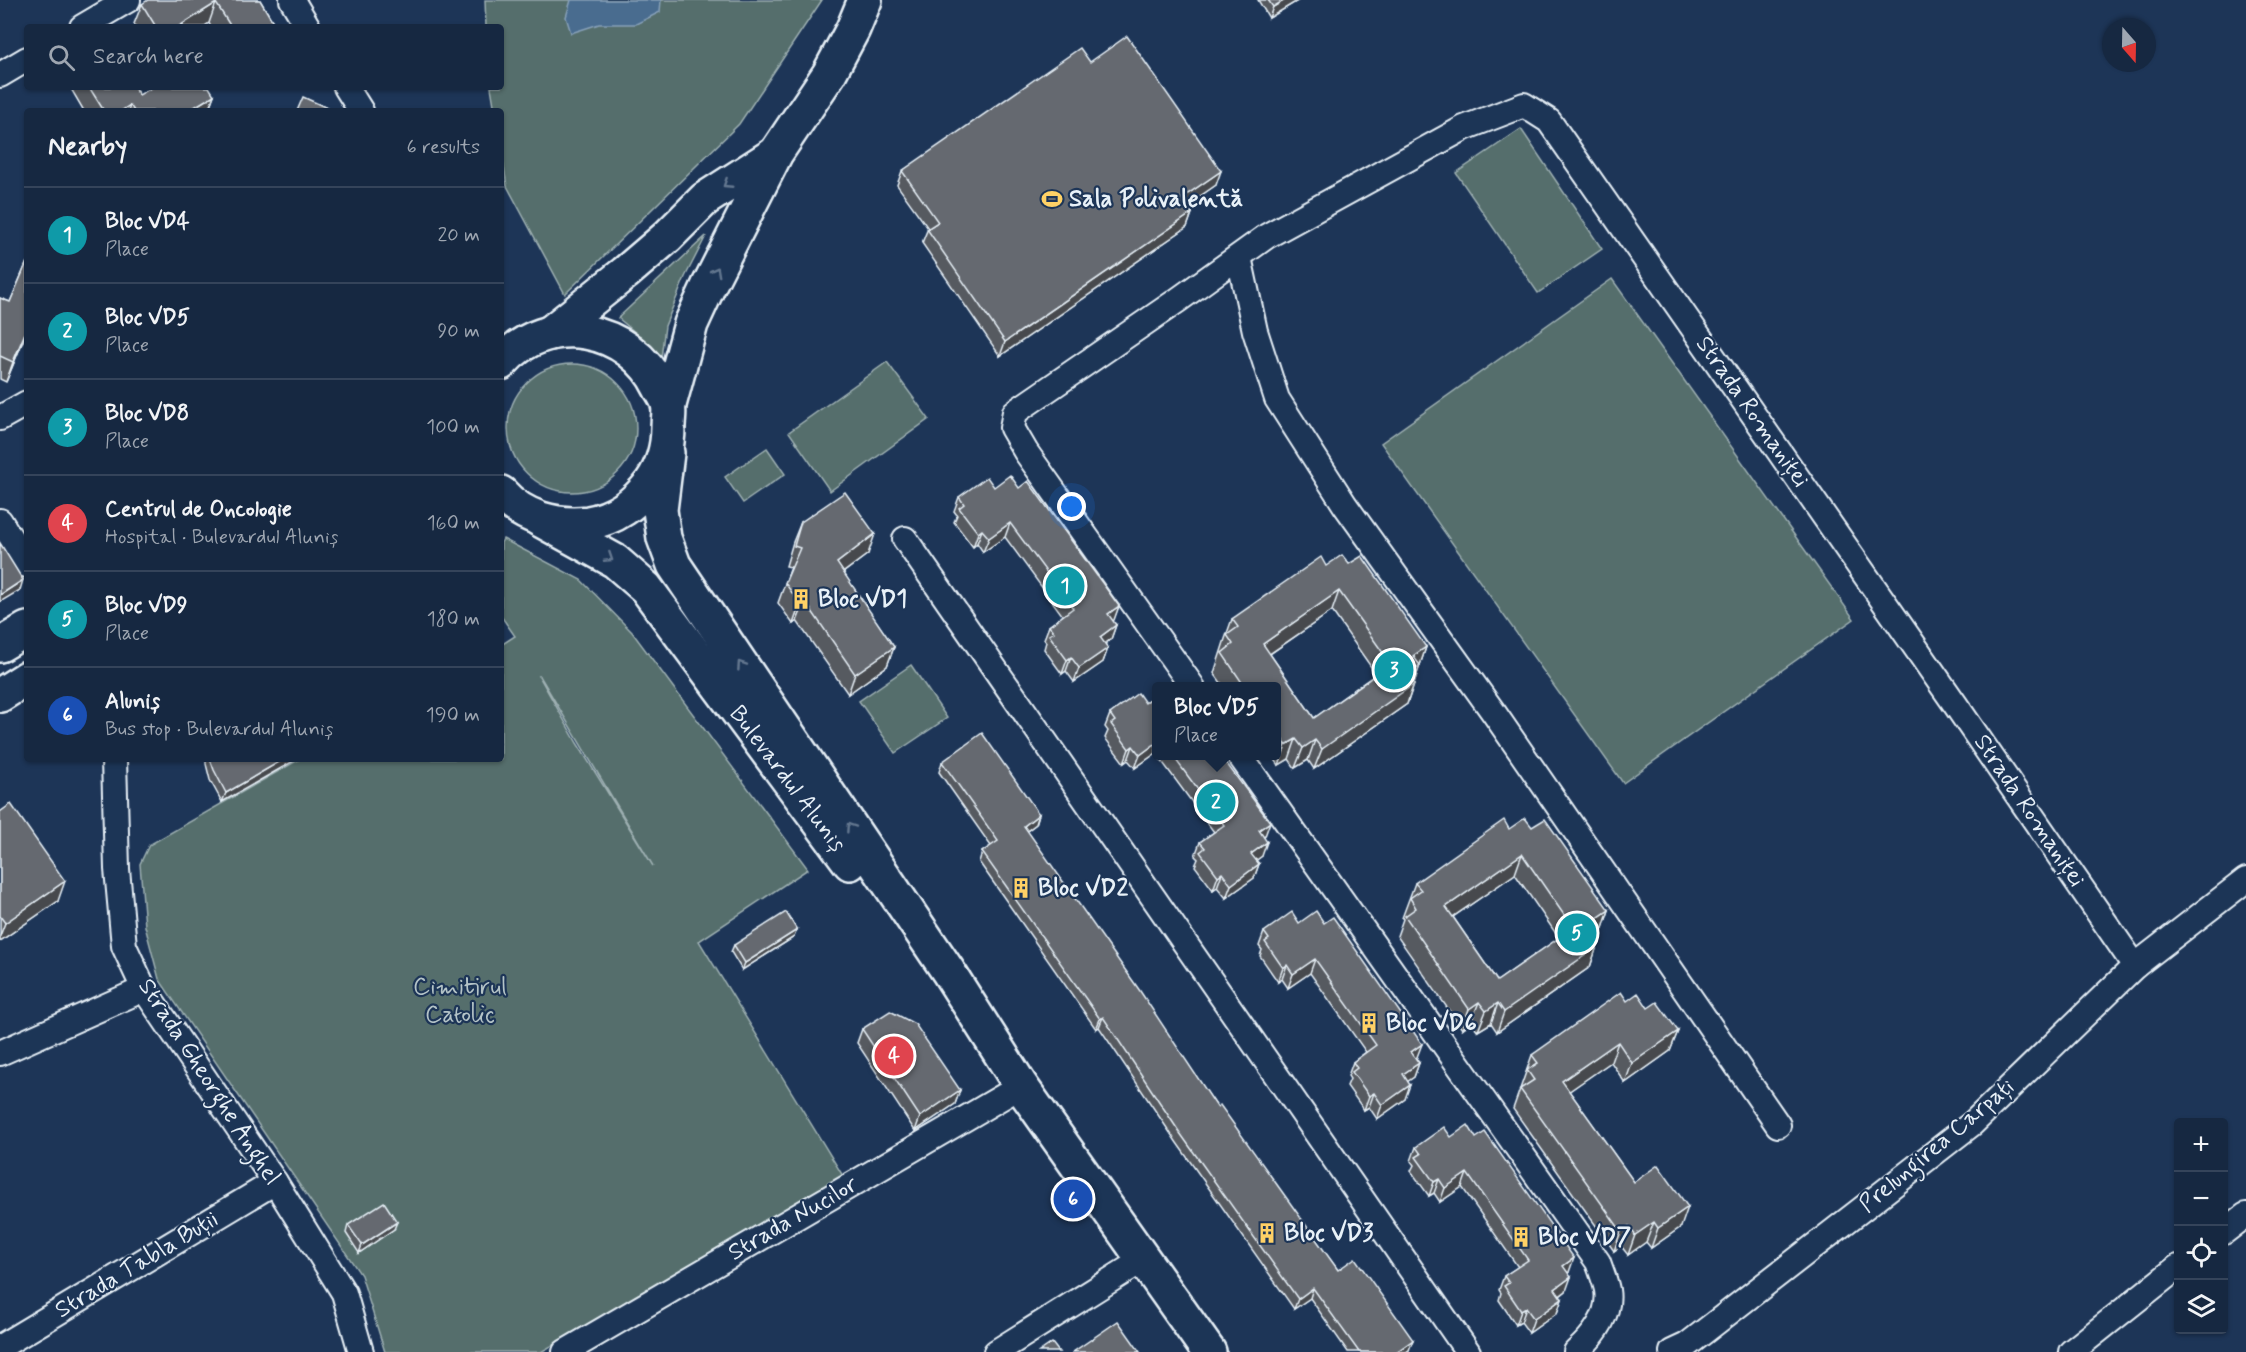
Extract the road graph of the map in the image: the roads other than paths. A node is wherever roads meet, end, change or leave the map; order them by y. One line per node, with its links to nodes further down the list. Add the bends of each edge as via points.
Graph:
1 (128, 0): 4 (street)
2 (292, 0): 5 (street)
3 (865, 0): 10 (main road, via 829,74)
4 (87, 24)
5 (306, 24)
6 (24, 61): 7 (street)
7 (0, 75)
8 (348, 90): 9 (street)
9 (359, 108)
10 (776, 153): 12 (main road, one-way to 12, via 705,199 667,237); 15 (main road, one-way to 10, via 691,324)
11 (1239, 257): 25 (street, via 1015,412 1012,428); 30 (street, Strada Romaniței, via 1267,236 1464,128 1524,105 1549,121); 34 (street, via 1255,331 1277,399 1345,506 1501,723)
12 (550, 333): 13 (main road); 15 (main road, via 591,332 628,348 655,377)
13 (505, 349)
14 (24, 405): 16 (street)
15 (669, 405): 17 (main road)
16 (0, 418)
17 (668, 440): 18 (main road, via 664,458 650,484 614,515 576,524 557,523 538,518); 33 (main road, Bulevardul Aluniș, one-way to 17, via 674,565 664,538 660,510)
18 (511, 501): 33 (main road, Bulevardul Aluniș, one-way to 33, via 615,561 646,588 953,1002)
19 (0, 521): 21 (street)
20 (905, 539): 45 (street)
21 (24, 560)
22 (24, 631): 23 (main road)
23 (0, 645)
24 (24, 680): 26 (main road)
25 (1188, 682)
26 (0, 695)
27 (1243, 760): 46 (street, via 1598,1262 1607,1290 1605,1314 1590,1339)
28 (114, 762): 31 (street, Strada Gheorghe Anghel, via 124,946)
29 (2246, 880): 30 (street, Prelungirea Carpați)
30 (2135, 966): 47 (street, Prelungirea Carpați, via 1973,1123 1687,1345)
31 (144, 989): 32 (street); 35 (street, Strada Gheorghe Anghel)
32 (0, 1053)
33 (1021, 1086): 38 (main road, Bulevardul Aluniș); 42 (street, Strada Nucilor)
34 (1778, 1125)
35 (275, 1182): 40 (street, Strada Tabla Buții); 41 (street, Strada Gheorghe Anghel, via 344,1293)
36 (2246, 1215): 37 (street)
37 (2228, 1228)
38 (1144, 1259): 43 (street); 44 (main road, Bulevardul Aluniș)
39 (2174, 1270): 48 (street)
40 (0, 1347)
41 (362, 1352)
42 (565, 1352)
43 (996, 1352)
44 (1209, 1352)
45 (1468, 1352)
46 (1576, 1352)
47 (1672, 1352)
48 (2071, 1352)

